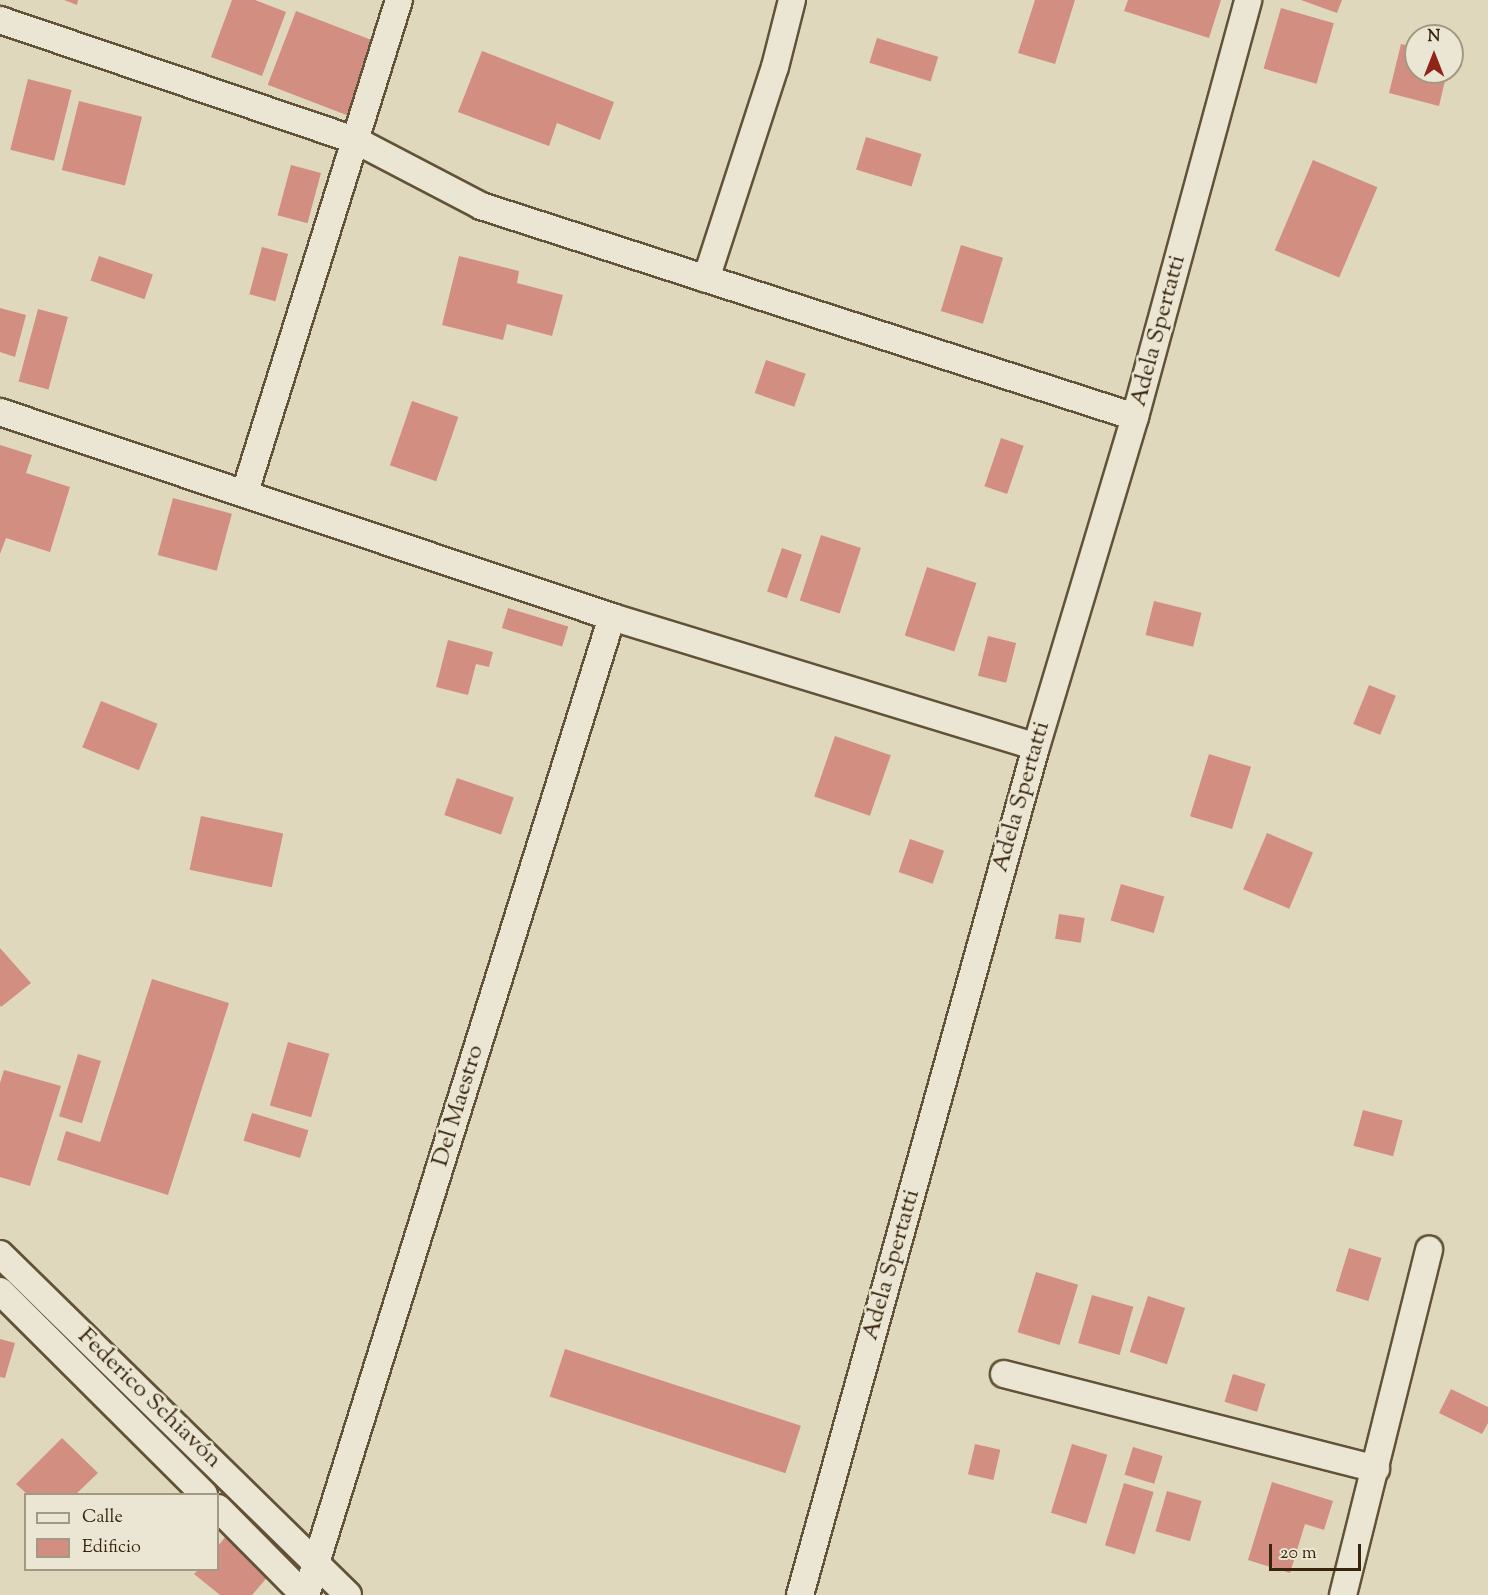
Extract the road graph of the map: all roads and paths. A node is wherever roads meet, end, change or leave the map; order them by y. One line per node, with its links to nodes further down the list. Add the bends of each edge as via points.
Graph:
1 (399, 0): 5 (street)
2 (792, 0): 6 (street)
3 (1248, 0): 8 (street, Adela Spertatti)
4 (0, 21): 5 (street)
5 (355, 140): 6 (street, via 481,206); 9 (street)
6 (706, 279): 8 (street)
7 (0, 412): 9 (street)
8 (1135, 417): 11 (street, Adela Spertatti)
9 (245, 492): 10 (street)
10 (612, 617): 11 (street); 19 (street, Del Maestro)
11 (1036, 747): 22 (street, Adela Spertatti)
12 (1429, 1250): 16 (street)
13 (0, 1254): 19 (street, Federico Schiavón)
14 (0, 1291): 17 (street, Federico Schiavón)
15 (1004, 1374): 16 (street)
16 (1376, 1469): 23 (street)
17 (203, 1493)
18 (219, 1509): 20 (street, Federico Schiavón)
19 (316, 1562): 20 (street, Del Maestro); 21 (street, Federico Schiavón)
20 (305, 1595)
21 (348, 1595)
22 (800, 1595)
23 (1343, 1595)

